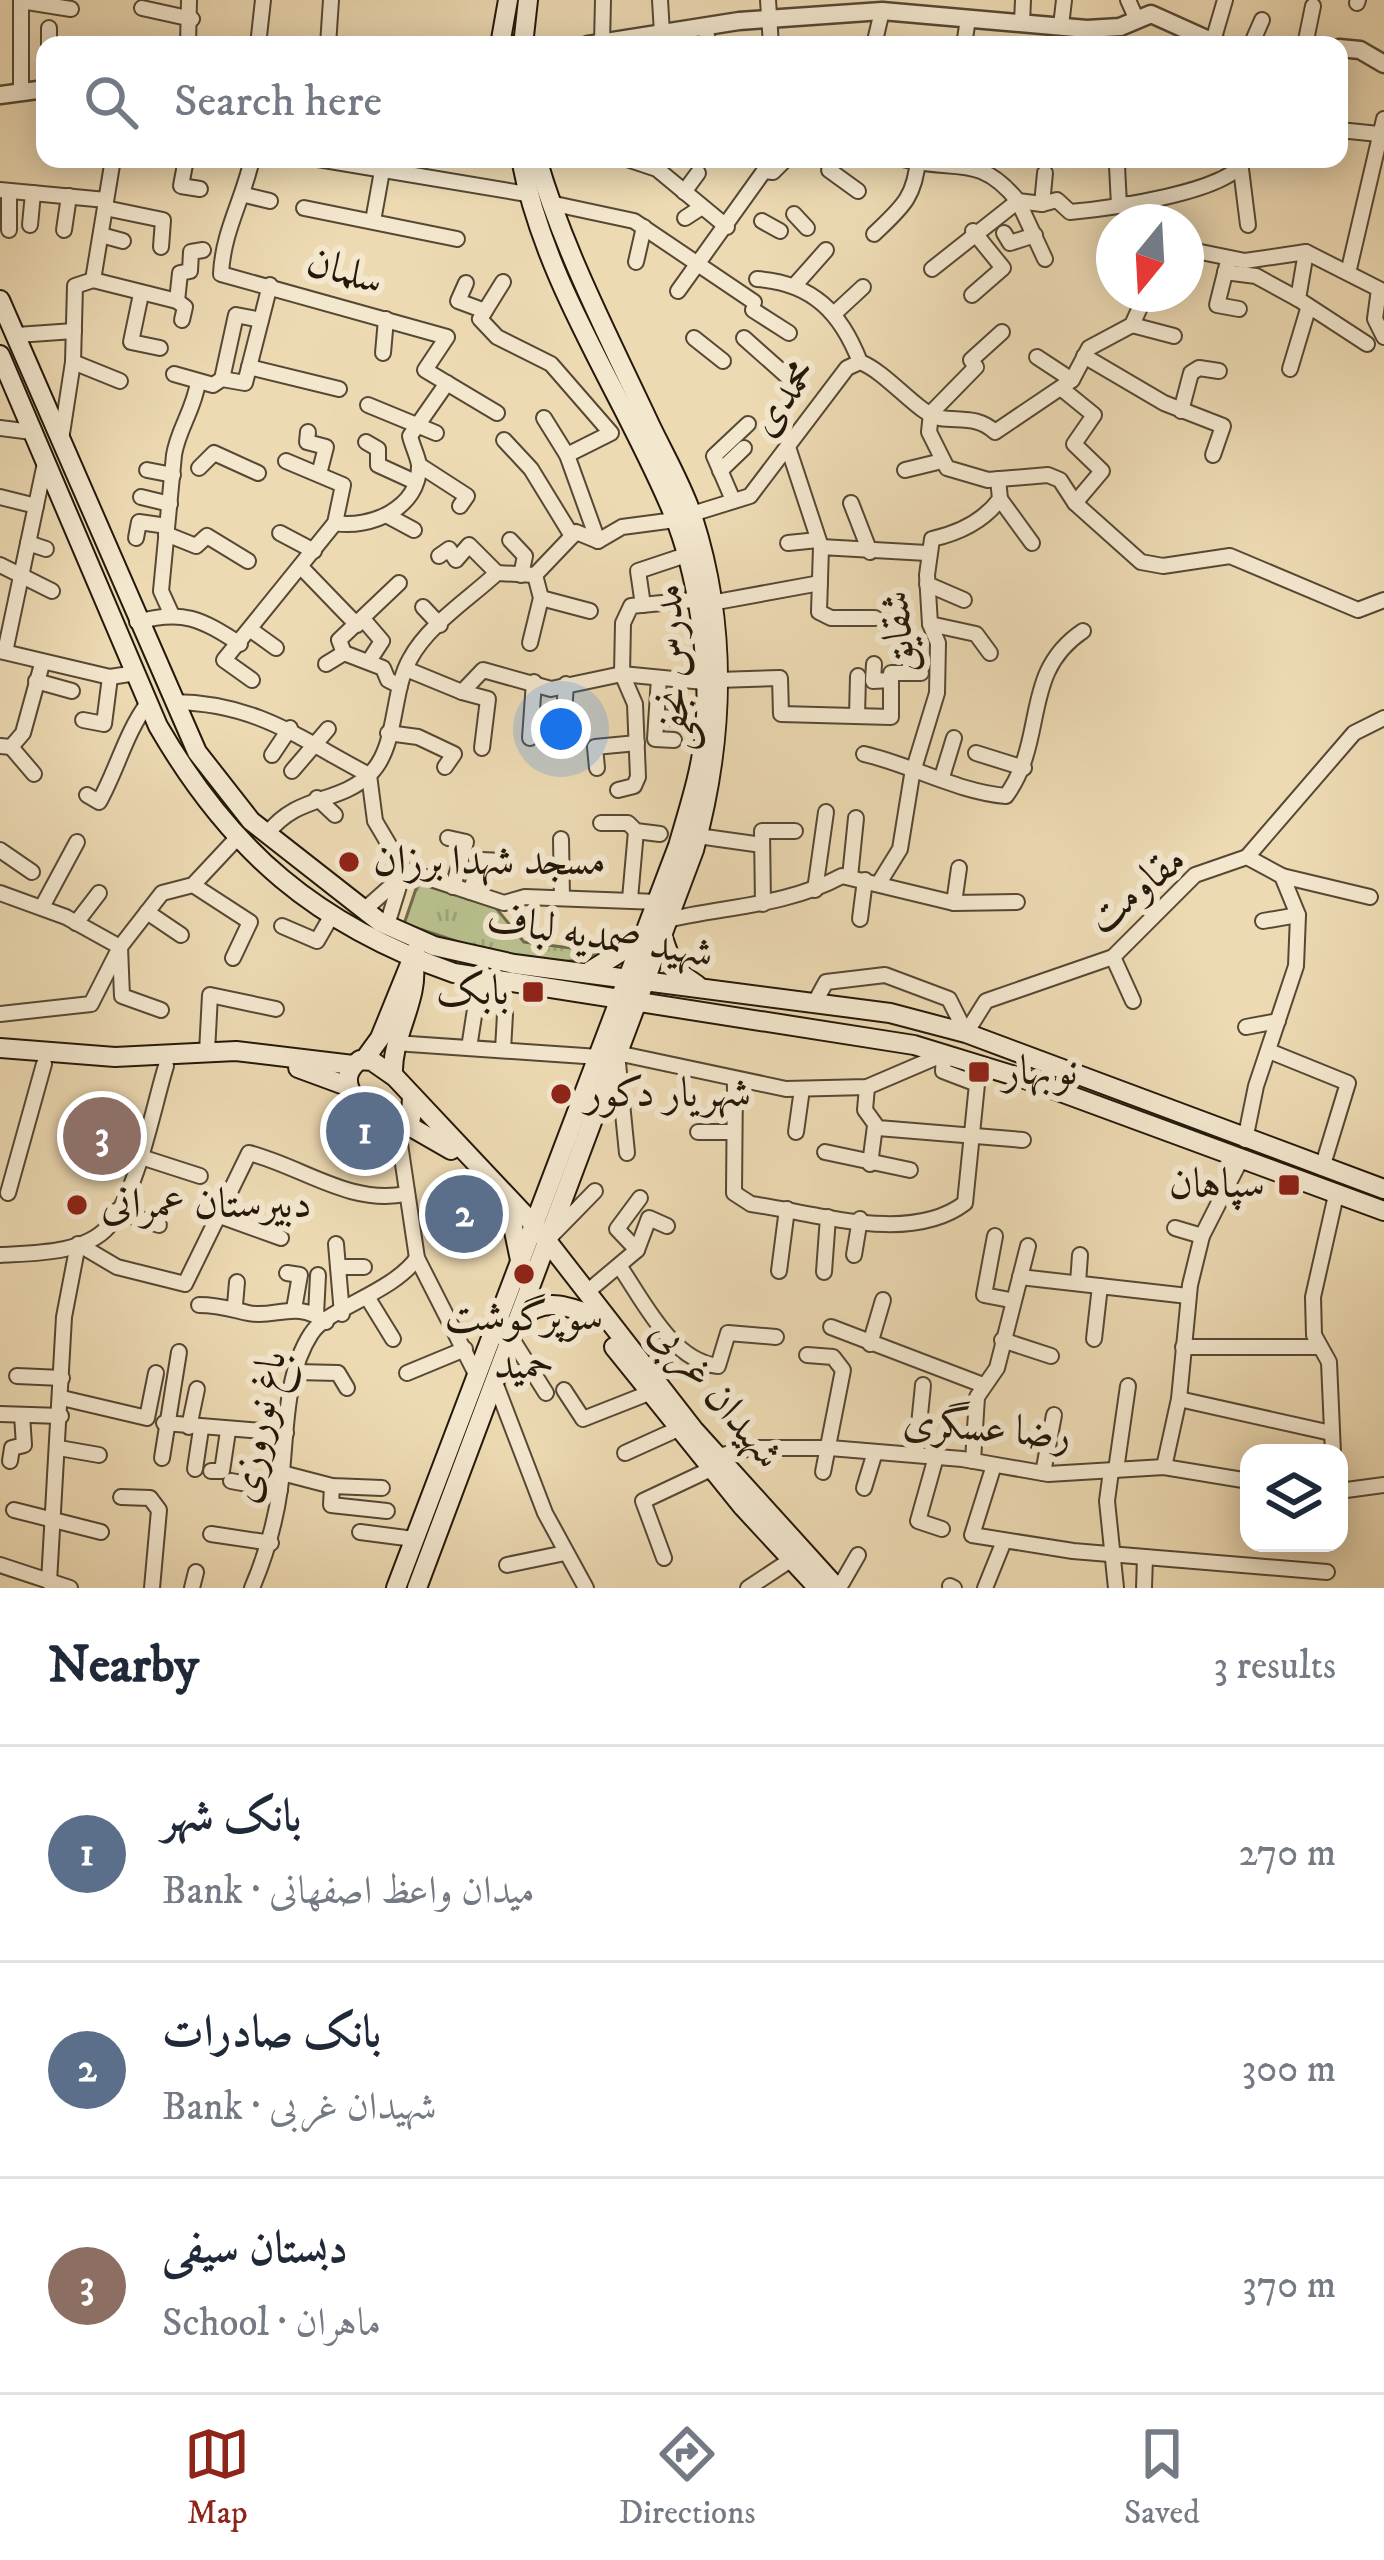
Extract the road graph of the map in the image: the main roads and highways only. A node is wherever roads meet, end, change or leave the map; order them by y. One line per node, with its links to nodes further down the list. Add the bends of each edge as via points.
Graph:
1 (508, 0): 3 (main road)
2 (528, 0): 4 (main road)
3 (502, 36)
4 (524, 36)
5 (523, 168): 8 (main road, مدرس نجفی, via 527,194)
6 (540, 168): 8 (main road, مدرس نجفی)
7 (0, 300): 11 (main road, شهید صمدیه لباف, via 60,445)
8 (606, 352): 12 (main road, مدرس نجفی)
9 (0, 356): 10 (main road, شهید صمدیه لباف)
10 (5, 381): 11 (main road, شهید صمدیه لباف, via 45,463)
11 (66, 485): 16 (main road, شهید صمدیه لباف, via 219,787 364,910); 17 (main road, شهید صمدیه لباف, via 148,704 191,783 236,838 332,915)
12 (684, 517): 13 (main road, مدرس نجفی); 13 (main road, مدرس نجفی, via 686,555)
13 (702, 601): 14 (main road, مدرس نجفی)
14 (711, 681): 15 (main road, مدرس نجفی, via 697,779 658,902); 15 (main road, مدرس نجفی, via 713,782)
15 (658, 930): 18 (main road); 19 (main road, مدرس نجفی); 20 (main road, via 674,969)
16 (419, 940): 17 (main road); 18 (main road, شهید صمدیه لباف)
17 (413, 960): 21 (main road, شهید صمدیه لباف); 27 (main road, via 380,1038); 28 (main road)
18 (583, 973): 19 (main road, شهید صمدیه لباف)
19 (638, 981): 20 (main road, شهید صمدیه لباف); 22 (main road, مدرس نجفی)
20 (706, 990): 33 (main road, شهید صمدیه لباف, via 890,1013 966,1033)
21 (583, 994): 22 (main road, شهید صمدیه لباف); 25 (main road, via 596,1004)
22 (630, 1000): 23 (main road, شهید صمدیه لباف); 25 (main road, مدرس نجفی)
23 (685, 1008): 25 (main road, via 658,1013); 35 (main road, شهید صمدیه لباف, via 944,1054)
24 (0, 1048): 27 (main road)
25 (611, 1048): 32 (main road, مدرس نجفی); 36 (main road, مدرس نجفی)
26 (0, 1060): 29 (main road, via 282,1065)
27 (358, 1062): 28 (main road, شهیدان غربی); 29 (main road)
28 (393, 1076): 30 (main road, شهیدان غربی)
29 (347, 1086): 31 (main road, شهیدان غربی, via 361,1106)
30 (412, 1096): 31 (main road, via 414,1109); 34 (main road, شهیدان غربی)
31 (400, 1123): 34 (main road, شهیدان غربی, via 445,1144)
32 (553, 1186): 34 (main road); 36 (main road, مدرس نجفی)
33 (1384, 1189)
34 (509, 1204): 36 (main road, شهیدان غربی); 37 (main road)
35 (1384, 1211)
36 (540, 1239): 37 (main road); 38 (main road, شهیدان غربی); 39 (main road); 41 (main road, شهیدان غربی)
37 (520, 1268): 40 (main road)
38 (589, 1314): 39 (main road, via 562,1303 531,1309); 41 (main road, شهیدان غربی)
39 (515, 1329): 40 (main road)
40 (487, 1380): 43 (main road); 44 (main road)
41 (715, 1463): 42 (main road, شهیدان غربی)
42 (778, 1534): 45 (main road, شهیدان غربی); 46 (main road, شهیدان غربی)
43 (396, 1588)
44 (417, 1588)
45 (818, 1588)
46 (838, 1588)

